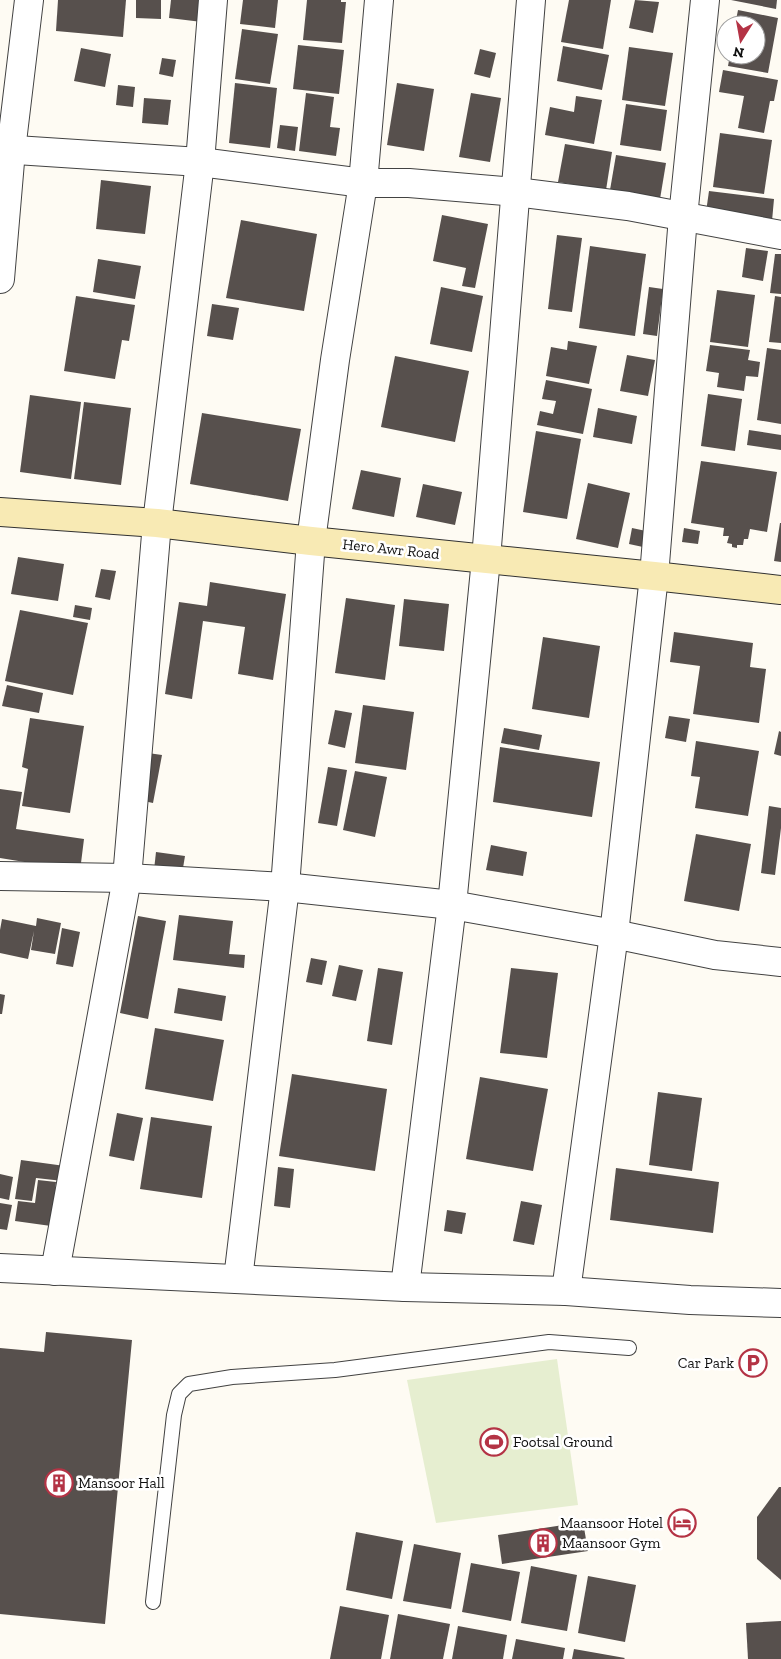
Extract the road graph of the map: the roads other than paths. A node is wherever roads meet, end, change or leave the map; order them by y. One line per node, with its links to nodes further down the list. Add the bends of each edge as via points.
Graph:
1 (29, 0): 6 (street)
2 (213, 0): 7 (street)
3 (379, 0): 8 (street)
4 (532, 0): 9 (street)
5 (705, 0): 10 (street)
6 (6, 149): 7 (street); 12 (street)
7 (200, 162): 8 (street); 14 (street)
8 (363, 183): 9 (street, via 409,183); 15 (street)
9 (516, 192): 10 (street, via 628,206); 16 (street)
10 (682, 217): 11 (street); 17 (street)
11 (781, 235)
12 (0, 279)
13 (0, 512): 14 (main road, Hero Awr Road)
14 (157, 524): 15 (main road, Hero Awr Road); 20 (street)
15 (311, 542): 16 (main road, Hero Awr Road); 21 (street)
16 (486, 559): 17 (main road, Hero Awr Road); 22 (street)
17 (654, 576): 18 (main road, Hero Awr Road); 23 (street)
18 (781, 590)
19 (0, 876): 20 (street)
20 (127, 878): 21 (street); 26 (street)
21 (285, 887): 22 (street); 27 (street)
22 (452, 904): 23 (street); 28 (street)
23 (614, 934): 24 (street, via 715,955); 29 (street)
24 (781, 962)
25 (0, 1268): 26 (street)
26 (56, 1271): 27 (street)
27 (238, 1279): 28 (street)
28 (405, 1286): 29 (street)
29 (566, 1291): 30 (street)
30 (781, 1303)
31 (629, 1348): 32 (lane, via 548,1342 335,1370 232,1377 190,1384 179,1394 174,1415)
32 (153, 1602)

